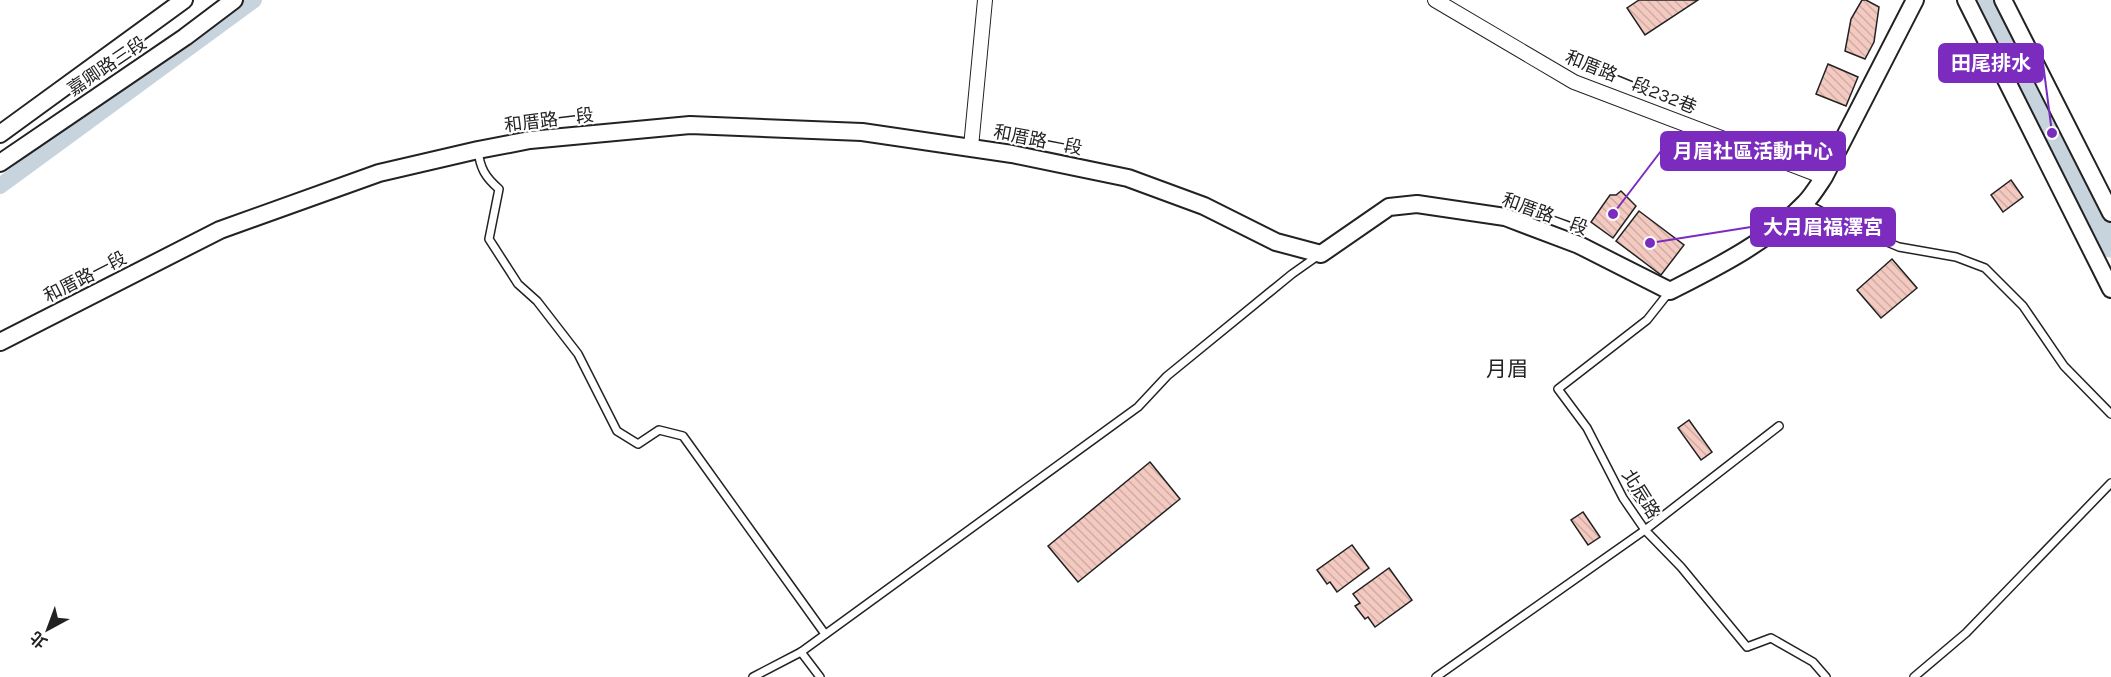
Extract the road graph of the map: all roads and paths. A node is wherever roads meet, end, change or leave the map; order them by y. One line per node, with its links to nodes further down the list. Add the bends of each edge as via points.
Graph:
1 (184, 0): 8 (street, 嘉卿路三段)
2 (234, 0): 11 (street, 嘉卿路三段)
3 (985, 0): 9 (street)
4 (1434, 0): 12 (street, 和厝路一段232巷, via 1574,82)
5 (1915, 0): 12 (street)
6 (1966, 0): 16 (street)
7 (2003, 0): 14 (street)
8 (0, 134)
9 (971, 147): 10 (street, 和厝路一段, via 862,132 690,125 530,140); 15 (street, 和厝路一段, via 1128,177 1204,206 1276,242)
10 (478, 150): 18 (street, 和厝路一段, via 379,173 220,230); 23 (lane, via 480,167 499,189 489,239 518,284 537,301 578,354 618,431 638,444 659,429 683,436)
11 (0, 163)
12 (1824, 177): 13 (street)
13 (1805, 203): 17 (street, via 1766,236); 19 (lane, via 1899,247 1956,257 1985,268 2023,306 2064,366)
14 (2111, 213)
15 (1321, 254): 17 (street, 和厝路一段, via 1389,207 1417,204 1504,217 1579,245); 23 (lane, via 1292,273 1167,376 1138,407)
16 (2111, 289)
17 (1670, 291): 22 (lane, 北辰路, via 1647,320 1558,389 1587,428 1623,498)
18 (0, 342)
19 (2111, 414)
20 (1779, 426): 22 (lane)
21 (2111, 483): 29 (lane, via 1966,633)
22 (1645, 530): 27 (lane); 28 (lane, 北辰路, via 1747,647 1771,638 1813,662)
23 (825, 634): 24 (lane)
24 (801, 652): 25 (lane); 26 (lane)
25 (753, 677)
26 (820, 677)
27 (1436, 677)
28 (1826, 677)
29 (1914, 677)

